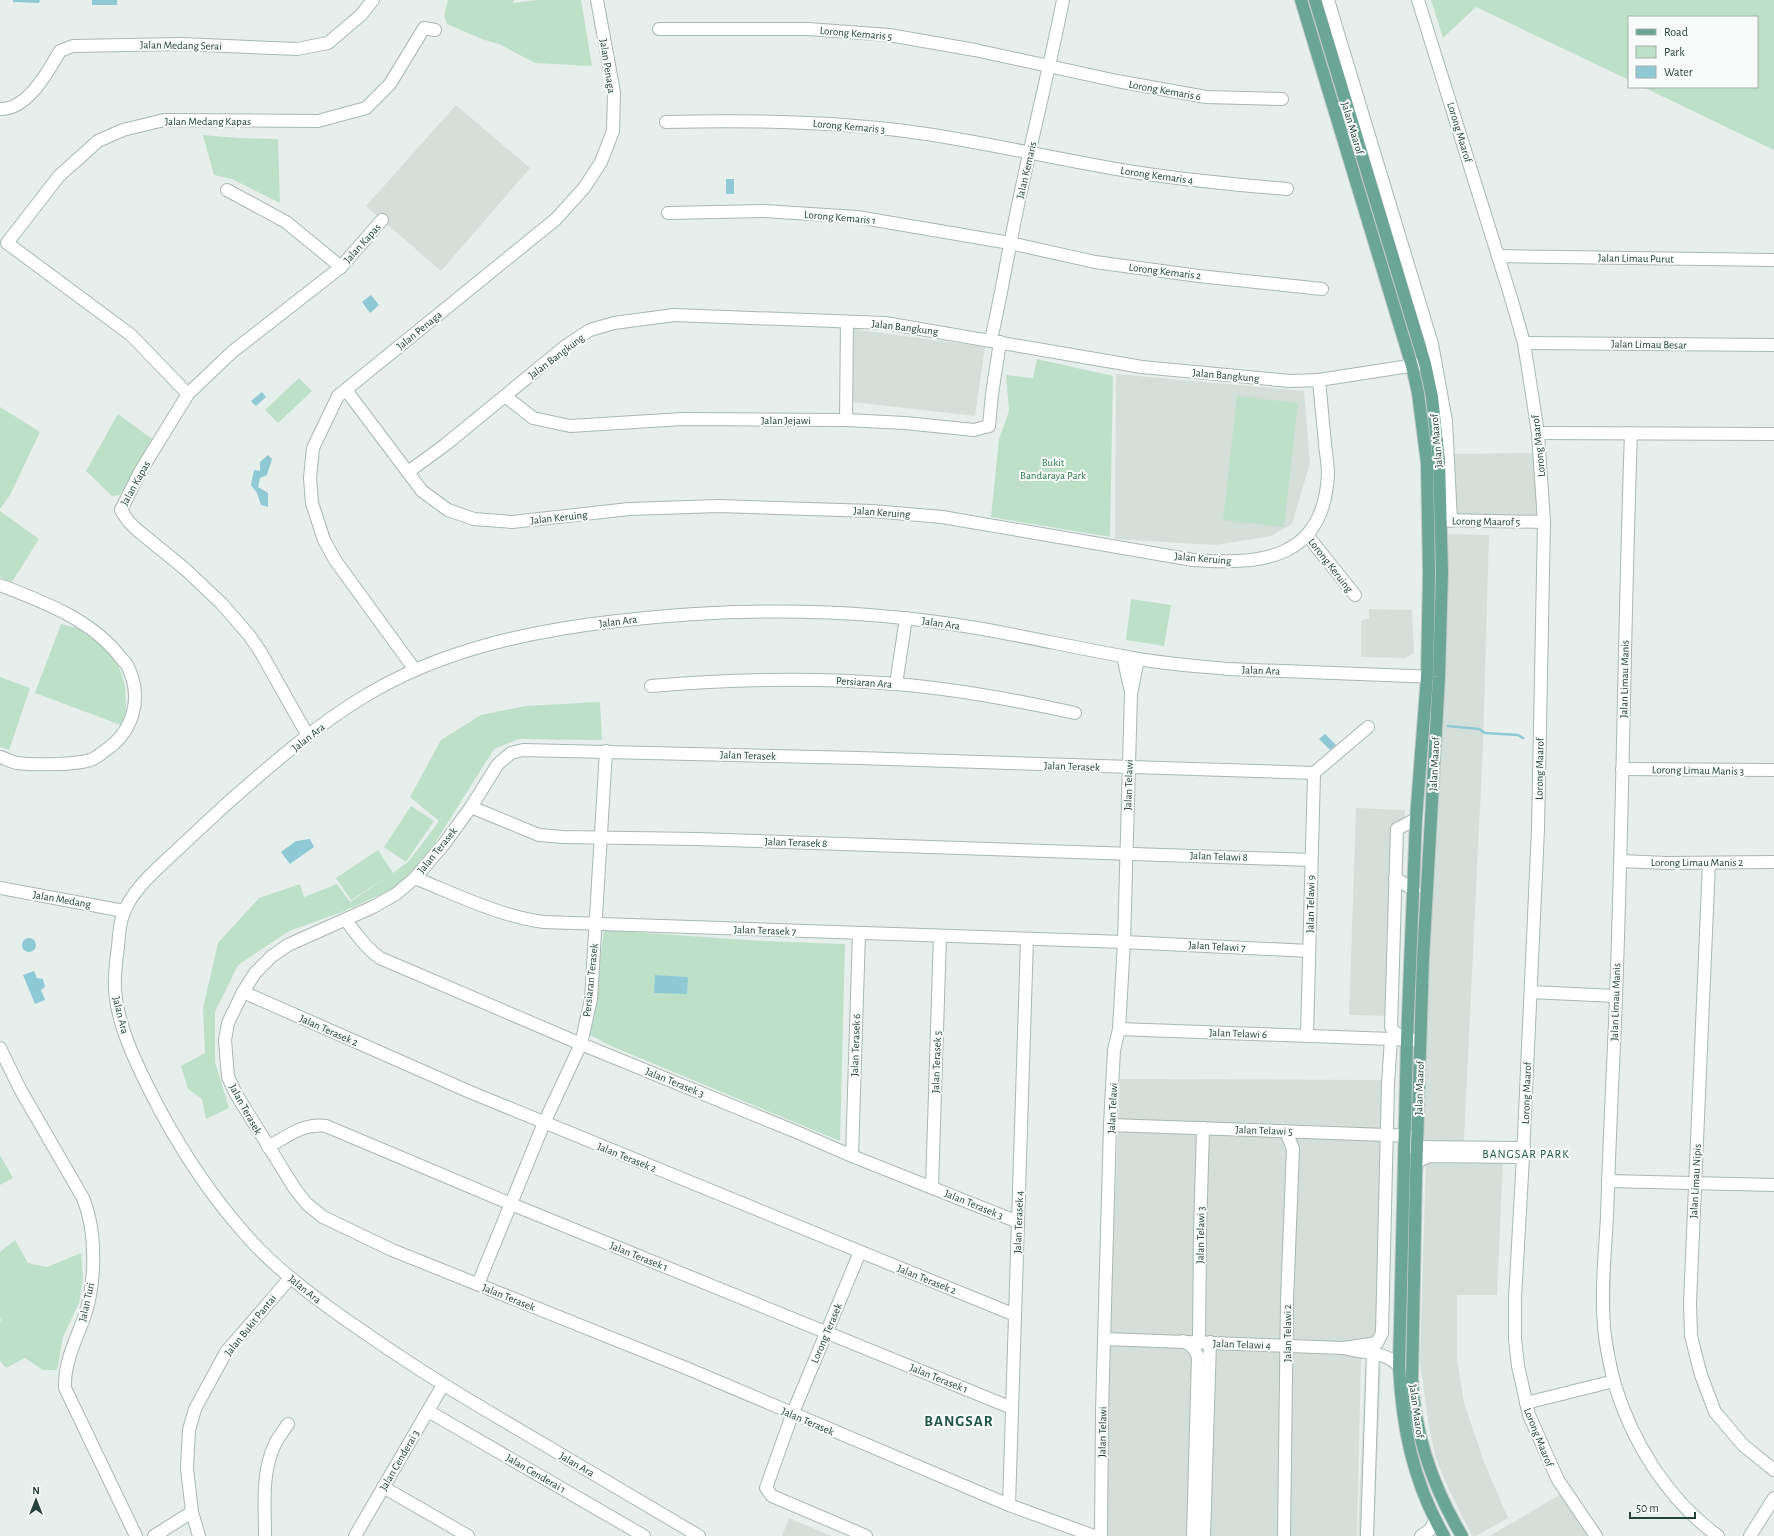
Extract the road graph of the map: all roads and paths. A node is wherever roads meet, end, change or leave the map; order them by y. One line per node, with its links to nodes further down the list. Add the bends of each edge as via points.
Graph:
1 (373, 0): 12 (street, Jalan Medang Serai, via 361,15 328,43 297,49 181,44 73,46 60,51 47,75 18,105)
2 (597, 0): 31 (street, Jalan Penaga, via 614,92 613,131 601,162 584,188 556,219)
3 (1063, 0): 10 (street, Jalan Kemaris)
4 (1301, 0): 29 (main road, Jalan Maarof)
5 (1315, 0): 28 (main road, Jalan Maarof)
6 (1328, 0): 39 (street, Jalan Maarof, via 1432,344 1446,421)
7 (1418, 0): 20 (street, Lorong Maarof)
8 (659, 29): 10 (street, Lorong Kemaris 5, via 808,29 889,35 975,50)
9 (435, 30): 32 (street, Jalan Medang Kapas, via 424,28 390,84 366,108 318,121 164,120 123,130 98,141 59,176 7,244 131,335)
10 (1050, 68): 11 (street, Lorong Kemaris 6, via 1206,97); 14 (street, Jalan Kemaris)
11 (1282, 98)
12 (0, 110)
13 (666, 122): 14 (street, Lorong Kemaris 3, via 743,120 828,123 906,131)
14 (1029, 153): 15 (street, Lorong Kemaris 4, via 1139,173 1222,184); 19 (street, Jalan Kemaris)
15 (1287, 189)
16 (227, 190): 22 (street, Jalan Kapas, via 286,222)
17 (668, 213): 19 (street, Lorong Kemaris 1, via 764,211 857,217)
18 (382, 220): 22 (street, Jalan Kapas)
19 (1010, 243): 23 (street, Lorong Kemaris 2, via 1095,262); 25 (street, Jalan Kemaris)
20 (1498, 256): 21 (street, Jalan Limau Purut); 26 (street, Lorong Maarof)
21 (1774, 260)
22 (341, 266): 32 (street, Jalan Kapas, via 232,352)
23 (1322, 289)
24 (847, 322): 25 (street, Jalan Bangkung, via 885,323); 33 (street, Jalan Bangkung, via 674,315 614,323 590,330 567,345); 34 (street)
25 (995, 341): 30 (street, Jalan Bangkung, via 1142,367 1290,381); 34 (street, Jalan Jejawi, via 989,426 974,430)
26 (1524, 343): 27 (street, Jalan Limau Besar); 35 (street, Lorong Maarof)
27 (1774, 345)
28 (1425, 364): 29 (street, Jalan Bangkung); 39 (main road, Jalan Maarof, via 1432,397 1439,462)
29 (1412, 366): 30 (street, Jalan Bangkung); 39 (main road, Jalan Maarof, via 1427,463)
30 (1320, 380): 41 (street, Jalan Keruing, via 1326,496 1318,520)
31 (346, 390): 38 (street, Jalan Keruing); 47 (street, Jalan Penaga, via 338,396 313,448 310,478 312,504 324,540 335,560)
32 (188, 394): 54 (street, Jalan Kapas, via 140,472 121,510 136,529 186,569 221,603 249,635)
33 (505, 396): 34 (street, Jalan Jejawi, via 533,418 570,426 682,419); 38 (street, Jalan Bangkung)
34 (846, 420)
35 (1538, 433): 36 (street); 40 (street, Lorong Maarof)
36 (1631, 433): 37 (street); 58 (street, Jalan Limau Manis)
37 (1774, 434)
38 (408, 472): 41 (street, Jalan Keruing, via 422,491 448,510 474,518 512,522 629,509 719,506 872,511 942,516 1193,560 1225,562 1260,560 1287,550)
39 (1440, 520): 40 (street, Lorong Maarof 5); 48 (main road, Jalan Maarof)
40 (1544, 522): 82 (street, Lorong Maarof, via 1538,823)
41 (1307, 535): 43 (street, Lorong Keruing)
42 (0, 585): 56 (street, via 78,620 96,632 126,664 134,689 131,723 111,747 91,760 51,764 16,763)
43 (1355, 595)
44 (906, 618): 45 (street, Jalan Ara, via 982,629); 47 (street, Jalan Ara, via 791,612 712,613 620,620 506,639 454,654); 49 (street)
45 (1123, 656): 46 (street, Jalan Ara); 51 (street, Jalan Telawi)
46 (1138, 660): 48 (street, Jalan Ara, via 1228,669); 51 (street, Jalan Telawi)
47 (415, 670): 54 (street, Jalan Ara, via 364,696)
48 (1433, 677): 62 (main road, Jalan Maarof); 88 (main road, Jalan Maarof)
49 (896, 684): 50 (street, Persiaran Ara, via 774,679); 52 (street, Persiaran Ara, via 1001,698)
50 (651, 686)
51 (1131, 694): 57 (street, Jalan Telawi)
52 (1075, 713)
53 (1368, 727): 60 (street)
54 (308, 736): 73 (street, Jalan Ara, via 224,807 159,867 137,891)
55 (606, 751): 57 (street, Jalan Terasek); 61 (street, Jalan Terasek, via 522,750 511,754 498,764); 63 (street, Persiaran Terasek)
56 (0, 757)
57 (1128, 768): 60 (street); 64 (street, Jalan Telawi)
58 (1622, 769): 59 (street, Lorong Limau Manis 3); 66 (street, Jalan Limau Manis)
59 (1774, 770)
60 (1314, 773): 65 (street, Jalan Telawi 9)
61 (470, 807): 63 (street, Jalan Terasek 8, via 539,835); 69 (street, Jalan Terasek, via 444,844)
62 (1416, 819): 70 (street, via 1397,829); 72 (main road, Jalan Maarof)
63 (601, 838): 64 (street, Jalan Terasek 8); 75 (street, Persiaran Terasek)
64 (1126, 853): 65 (street, Jalan Telawi 8); 79 (street, Jalan Telawi)
65 (1312, 860): 80 (street, Jalan Telawi 9)
66 (1621, 861): 68 (street, Lorong Limau Manis 2); 83 (street, Jalan Limau Manis)
67 (1774, 862): 68 (street, Lorong Limau Manis 2)
68 (1709, 863): 104 (street, Jalan Limau Nipis)
69 (415, 878): 74 (street, Jalan Terasek, via 396,894); 75 (street, Jalan Terasek 7, via 484,907 525,920)
70 (1395, 878): 72 (street); 85 (street)
71 (0, 888): 73 (street, Jalan Medang)
72 (1414, 890): 87 (main road, Jalan Maarof)
73 (124, 911): 110 (street, Jalan Ara, via 118,941 115,988 119,1015 138,1067 164,1120 194,1170 231,1218)
74 (346, 920): 81 (street, Jalan Terasek, via 277,952 255,973); 89 (street, Jalan Terasek 3, via 370,951 380,958)
75 (595, 925): 76 (street, Jalan Terasek 7); 89 (street, Persiaran Terasek, via 591,999)
76 (859, 933): 77 (street, Jalan Terasek 7); 101 (street, Jalan Terasek 6)
77 (940, 936): 78 (street, Jalan Terasek 7); 106 (street, Jalan Terasek 5)
78 (1027, 939): 79 (street, Jalan Terasek 7); 108 (street, Jalan Terasek 4)
79 (1124, 942): 80 (street, Jalan Telawi 7); 84 (street, Jalan Telawi)
80 (1309, 951): 86 (street, Jalan Telawi 9)
81 (243, 992): 91 (street, Jalan Terasek 2); 98 (street, Jalan Terasek, via 228,1023 225,1040 228,1077)
82 (1531, 992): 83 (street); 100 (street, Lorong Maarof)
83 (1615, 996): 103 (street, Jalan Limau Manis)
84 (1119, 1029): 86 (street, Jalan Telawi 6); 92 (street, Jalan Telawi, via 1114,1050)
85 (1391, 1033): 86 (street, Jalan Telawi 6, via 1368,1034 1358,1038); 87 (street, via 1394,1032); 95 (street)
86 (1307, 1036)
87 (1407, 1040): 88 (street); 96 (main road, Jalan Maarof)
88 (1421, 1040): 97 (main road, Jalan Maarof)
89 (582, 1044): 91 (street, Persiaran Terasek); 101 (street, Jalan Terasek 3)
90 (0, 1048): 137 (street, Jalan Turi, via 20,1090 88,1211 91,1223 91,1291 67,1361 66,1388)
91 (544, 1123): 107 (street, Persiaran Terasek); 109 (street, Jalan Terasek 2)
92 (1110, 1124): 93 (street, Jalan Telawi 5); 116 (street, Jalan Telawi)
93 (1203, 1128): 94 (street, Jalan Telawi 5); 118 (street, Jalan Telawi 3, via 1200,1233)
94 (1286, 1131): 95 (street, Jalan Telawi 5); 119 (street, Jalan Telawi 2, via 1293,1149)
95 (1387, 1135): 96 (street, Jalan Telawi 5); 115 (street)
96 (1404, 1141): 97 (street, Jalan Telawi 5); 113 (main road, Jalan Maarof)
97 (1417, 1141): 99 (street, Jalan Telawi 5); 102 (main road, Jalan Maarof)
98 (268, 1147): 107 (street, Jalan Terasek 1, via 305,1127 326,1126); 111 (street, Jalan Terasek, via 307,1204 323,1217 392,1250)
99 (1506, 1153): 100 (street); 102 (street, via 1429,1156)
100 (1524, 1153): 125 (street, Lorong Maarof, via 1514,1325 1518,1366)
101 (852, 1156): 106 (street, Jalan Terasek 3)
102 (1417, 1162): 154 (main road, Jalan Maarof, via 1413,1399 1421,1443 1449,1512)
103 (1608, 1181): 104 (street); 123 (street, Jalan Limau Manis, via 1604,1327)
104 (1695, 1183): 105 (street); 130 (street, Jalan Limau Nipis, via 1690,1303 1691,1335 1701,1375 1715,1412 1743,1446)
105 (1774, 1184)
106 (932, 1187): 108 (street, Jalan Terasek 3)
107 (511, 1204): 111 (street, Persiaran Terasek); 114 (street, Jalan Terasek 1)
108 (1018, 1222): 112 (street, Jalan Terasek 4)
109 (860, 1252): 112 (street, Jalan Terasek 2); 114 (street, Lorong Terasek)
110 (290, 1278): 124 (street, Jalan Ara, via 325,1306); 134 (street, Jalan Bukit Pantai, via 226,1352 195,1409 187,1448)
111 (478, 1284): 128 (street, Jalan Terasek)
112 (1015, 1315): 126 (street, Jalan Terasek 4)
113 (1399, 1328): 115 (street, via 1390,1335); 122 (main road, Jalan Maarof)
114 (826, 1332): 126 (street, Jalan Terasek 1); 128 (street, Lorong Terasek)
115 (1382, 1332): 120 (street, via 1377,1342)
116 (1105, 1339): 117 (street, Jalan Telawi 4); 136 (street, Jalan Telawi)
117 (1182, 1341): 118 (street, Jalan Telawi 4); 148 (street, via 1192,1346 1198,1356)
118 (1204, 1342): 119 (street, Jalan Telawi 4); 149 (street, Jalan Telawi 3)
119 (1287, 1345): 120 (street, Jalan Telawi 4); 150 (street, Jalan Telawi 2)
120 (1344, 1348): 121 (street, Jalan Telawi 4)
121 (1373, 1353): 122 (street, Jalan Telawi 4, via 1386,1356); 151 (street)
122 (1399, 1366): 135 (main road, Jalan Maarof, via 1400,1401 1408,1449)
123 (1614, 1381): 125 (street); 156 (street, Jalan Limau Manis, via 1643,1452 1670,1491 1695,1518)
124 (443, 1385): 127 (street, Jalan Cenderai 3); 144 (street, Jalan Ara)
125 (1526, 1403): 155 (street, Lorong Maarof, via 1558,1480)
126 (1012, 1408): 133 (street, Jalan Terasek 4)
127 (428, 1411): 131 (street, Jalan Cenderai 3); 143 (street, Jalan Cenderai 1)
128 (792, 1414): 133 (street, Jalan Terasek); 145 (street, Lorong Terasek, via 766,1488 772,1496)
129 (288, 1424): 140 (street, via 276,1442 268,1462 265,1483)
130 (1774, 1470)
131 (383, 1487): 141 (street, Jalan Cenderai 3); 142 (street)
132 (1774, 1498): 157 (street)
133 (1009, 1505): 146 (street, Jalan Terasek)
134 (192, 1512): 138 (street); 139 (street, Jalan Bukit Pantai)
135 (1435, 1521): 152 (street, via 1430,1530); 153 (main road, Jalan Maarof)
136 (1101, 1523): 146 (street); 147 (street, Jalan Telawi)
137 (136, 1536)
138 (154, 1536)
139 (199, 1536)
140 (265, 1536)
141 (354, 1536)
142 (468, 1536)
143 (644, 1536)
144 (699, 1536)
145 (866, 1536)
146 (1093, 1536)
147 (1101, 1536)
148 (1193, 1536)
149 (1204, 1536)
150 (1284, 1536)
151 (1367, 1536)
152 (1421, 1536)
153 (1444, 1536)
154 (1462, 1536)
155 (1596, 1536)
156 (1718, 1536)
157 (1750, 1536)

